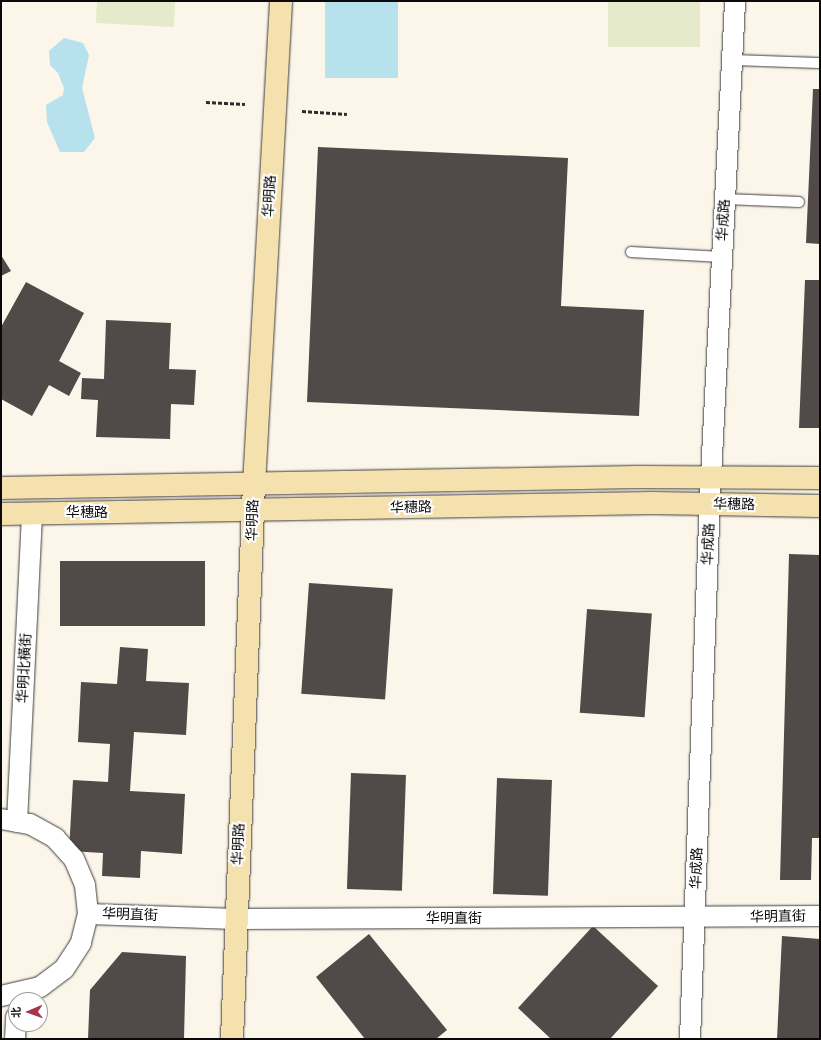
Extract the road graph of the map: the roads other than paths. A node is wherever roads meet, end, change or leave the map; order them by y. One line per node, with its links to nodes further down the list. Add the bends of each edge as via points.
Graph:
1 (281, 1): 11 (street, 华明路)
2 (735, 1): 3 (street, 华成路)
3 (732, 60): 4 (lane); 5 (street, 华成路)
4 (820, 63)
5 (725, 199): 6 (lane); 8 (street, 华成路)
6 (798, 202)
7 (631, 252): 8 (lane)
8 (722, 257): 9 (street, 华成路)
9 (712, 477): 10 (street, 华穗路); 11 (street, 华穗路); 13 (street, 华成路)
10 (820, 478)
11 (254, 485): 12 (street, 华穗路); 15 (street, 华明路)
12 (1, 488)
13 (710, 504): 14 (street, 华穗路); 15 (street, 华穗路); 21 (street, 华成路)
14 (820, 506)
15 (253, 511): 17 (street, 华穗路); 22 (street, 华明路)
16 (1, 514): 17 (street, 华穗路)
17 (32, 514): 18 (street, 华明北橫街)
18 (9, 820): 19 (street, via 30,824 55,838 74,859 85,886)
19 (88, 914): 22 (street, 华明直街); 23 (street, via 81,943 64,969 40,987)
20 (820, 916): 21 (street, 华明直街)
21 (695, 918): 22 (street, 华明直街); 25 (street, 华成路)
22 (236, 920): 24 (street, 华明路)
23 (26, 992)
24 (232, 1039)
25 (690, 1039)

